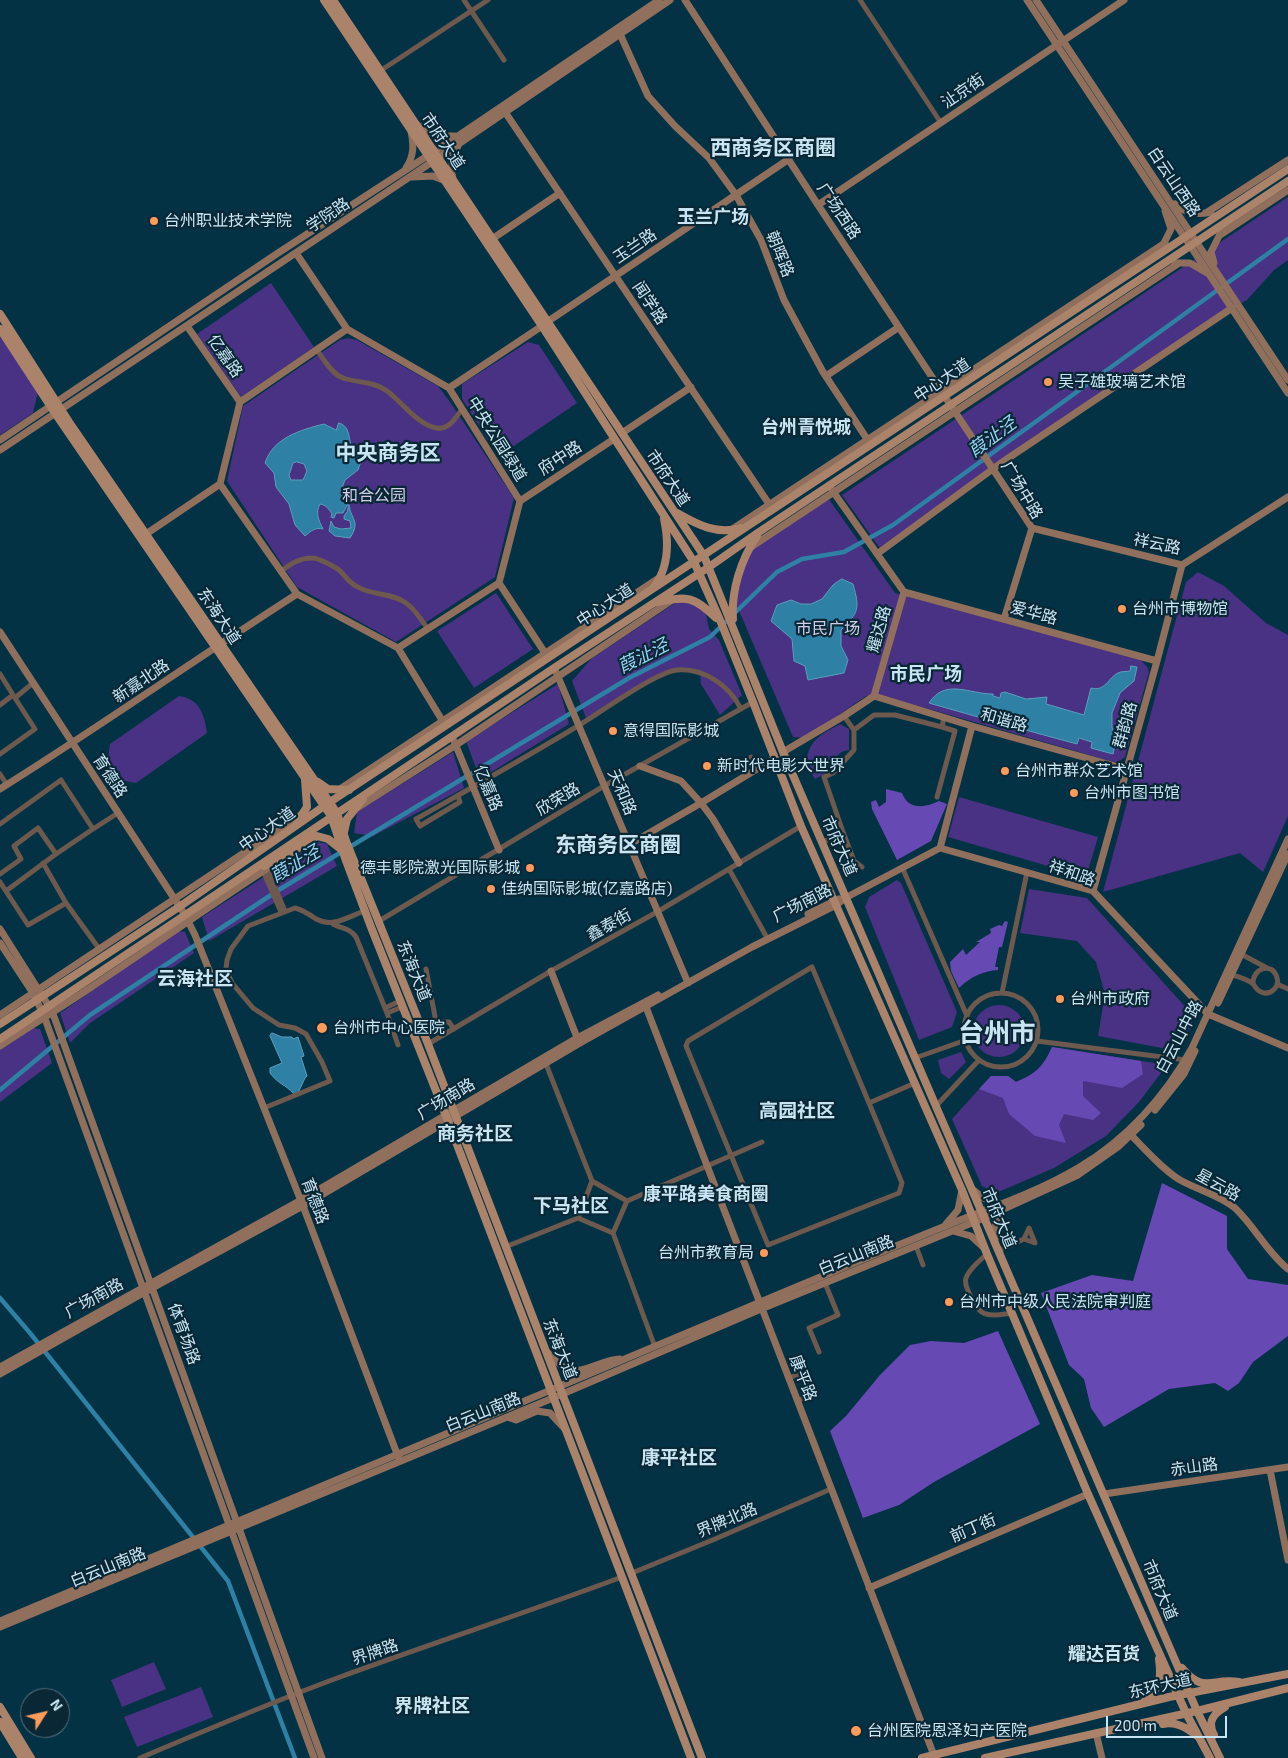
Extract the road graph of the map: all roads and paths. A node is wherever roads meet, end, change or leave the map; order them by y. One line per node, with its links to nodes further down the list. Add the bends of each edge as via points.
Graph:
1 (324, 0): 20 (main road, 市府大道)
2 (333, 0): 16 (main road, 市府大道)
3 (464, 0): 12 (street)
4 (488, 0): 12 (street)
5 (659, 0): 21 (main road, 学院路)
6 (670, 0): 13 (main road, 学院路)
7 (685, 0): 23 (main road, 广场西路)
8 (860, 0): 18 (street)
9 (1027, 0): 14 (main road, 白云山西路)
10 (1036, 0): 14 (main road, 白云山西路)
11 (1124, 0): 14 (main road, 沚京街)
12 (472, 11): 15 (street); 16 (street)
13 (620, 34): 17 (main road, 学院路); 33 (main road, 朝晖路, via 648,96 709,158)
14 (1060, 43): 18 (main road, 沚京街); 34 (main road, 白云山西路); 35 (main road, 白云山西路)
15 (504, 60)
16 (380, 71): 19 (main road, 市府大道)
17 (506, 112): 21 (main road, 学院路); 32 (main road, 闻学路)
18 (941, 122): 36 (main road, 沚京街)
19 (415, 123): 21 (main road, via 437,136); 22 (main road, 市府大道)
20 (411, 131): 22 (main road, 市府大道); 26 (main road, via 413,154)
21 (459, 140): 22 (main road, 学院路); 29 (main road, via 452,158)
22 (433, 157): 26 (main road, 学院路); 27 (main road, 学院路); 28 (main road, 市府大道); 29 (main road, 市府大道)
23 (789, 159): 33 (main road, 玉兰路); 36 (main road, 广场西路)
24 (1288, 160): 38 (main road)
25 (1288, 169): 37 (main road, 中心大道)
26 (400, 173): 67 (main road, 学院路)
27 (410, 177): 28 (main road); 45 (main road, 学院路)
28 (444, 180): 54 (main road, 市府大道)
29 (453, 181): 42 (main road, 市府大道)
30 (1288, 181): 39 (main road, 中心大道)
31 (1288, 190): 41 (main road)
32 (560, 193): 42 (main road); 49 (main road, 闻学路)
33 (736, 195): 49 (main road, 玉兰路); 60 (main road, 朝晖路, via 761,240 784,300)
34 (1167, 196): 38 (main road, 中心大道, via 1180,209 1195,215); 40 (main road, 白云山西路)
35 (1159, 197): 40 (main road, 白云山西路); 43 (main road, 白云山西路, via 1171,229)
36 (818, 205): 56 (main road, 广场西路)
37 (1226, 209): 38 (main road, 中心大道); 40 (main road, 中心大道)
38 (1206, 213)
39 (1228, 221): 41 (main road, 中心大道); 44 (main road, 中心大道)
40 (1188, 234): 44 (main road, 白云山西路); 46 (main road, 中心大道)
41 (1220, 235): 50 (main road, 中心大道, via 1211,252)
42 (492, 239): 54 (main road, 市府大道)
43 (1165, 243): 46 (main road); 64 (main road)
44 (1194, 244): 48 (main road, 中心大道); 50 (main road, 白云山西路)
45 (296, 253): 55 (main road, 学院路); 58 (main road)
46 (1154, 256): 64 (main road, 中心大道)
47 (1179, 263): 48 (main road); 50 (main road, via 1190,263); 71 (main road)
48 (1162, 264): 68 (main road, 中心大道)
49 (615, 276): 54 (main road, 玉兰路); 62 (main road, 闻学路)
50 (1215, 276): 51 (main road, 白云山西路)
51 (1227, 293): 52 (main road, 白云山西路); 61 (main road, 白云山西路)
52 (1232, 308): 65 (main road, 白云山西路); 77 (main road)
53 (0, 314): 67 (main road, 东海大道)
54 (545, 324): 63 (main road, 玉兰路); 72 (main road, 市府大道); 73 (main road, 市府大道)
55 (187, 326): 66 (main road, 亿嘉路); 70 (main road, 学院路)
56 (900, 327): 60 (main road); 64 (main road, 广场西路)
57 (0, 329): 67 (main road, 东海大道)
58 (348, 330): 59 (main road); 63 (main road, 中央公园绿道)
59 (317, 350): 66 (main road); 69 (street, via 343,378 379,386 434,428 450,425)
60 (826, 376): 75 (main road, 朝晖路)
61 (1288, 380)
62 (691, 387): 72 (main road); 82 (main road, 闻学路)
63 (449, 388): 69 (main road, 中央公园绿道)
64 (943, 392): 68 (main road, 广场西路); 75 (main road, 中心大道)
65 (1288, 393)
66 (240, 402): 78 (main road)
67 (53, 404): 70 (main road, 东海大道); 74 (main road, 学院路)
68 (951, 404): 71 (main road, 广场西路); 79 (main road, 中心大道)
69 (462, 409): 81 (main road, 中央公园绿道)
70 (58, 412): 76 (main road, 学院路); 89 (main road, 东海大道); 110 (main road, 东海大道)
71 (956, 412): 77 (main road, 广场中路); 79 (main road)
72 (622, 433): 83 (main road, 市府大道)
73 (614, 439): 81 (main road, 府中路); 84 (main road, 市府大道)
74 (0, 440)
75 (869, 442): 82 (main road, 中心大道)
76 (0, 450)
77 (992, 467): 86 (main road, 广场中路); 91 (main road)
78 (220, 484): 89 (main road); 96 (main road)
79 (832, 488): 88 (main road, 中心大道); 90 (main road); 91 (main road, 耀达路)
80 (1288, 497): 94 (main road, 祥云路)
81 (520, 501): 99 (main road, 中央公园绿道)
82 (771, 507): 85 (main road, 中心大道); 87 (main road)
83 (674, 512): 87 (main road, via 700,526); 92 (main road, 市府大道)
84 (663, 514): 93 (main road, 市府大道); 98 (main road, via 668,546)
85 (752, 524): 87 (main road); 92 (main road, 中心大道)
86 (1032, 528): 94 (main road, 祥云路); 106 (main road, 广场中路)
87 (729, 531)
88 (759, 532): 90 (main road); 95 (main road, 中心大道)
89 (146, 534): 110 (main road, 东海大道)
90 (748, 548): 105 (main road)
91 (877, 554): 101 (main road, 耀达路)
92 (704, 556): 93 (main road, 中心大道); 95 (main road, 市府大道)
93 (694, 562): 97 (main road, 市府大道); 100 (main road, 中心大道)
94 (1182, 566): 113 (main road, 群韵路)
95 (709, 567): 97 (main road, 中心大道); 105 (main road, 市府大道)
96 (281, 571): 102 (main road); 108 (street, via 297,560 314,557 339,570 358,587 406,602)
97 (698, 574): 104 (main road, 中心大道); 107 (main road, 市府大道)
98 (659, 578): 100 (main road); 112 (main road)
99 (499, 583): 108 (main road); 112 (main road)
100 (651, 591): 112 (main road, 中心大道)
101 (904, 592): 106 (main road, 爱华路); 119 (main road, 耀达路)
102 (297, 594): 110 (main road, 新嘉北路); 111 (main road)
103 (676, 598): 104 (main road); 107 (main road, via 695,601); 116 (main road)
104 (653, 602): 114 (main road, 中心大道)
105 (729, 607): 133 (main road, 市府大道, via 733,627)
106 (1004, 619): 113 (main road, 爱华路)
107 (721, 622): 120 (main road, 市府大道)
108 (428, 629): 111 (main road)
109 (0, 632): 117 (main road, 育德路)
110 (218, 645): 131 (main road, 新嘉北路); 141 (main road, 东海大道)
111 (398, 648): 125 (main road)
112 (547, 656): 125 (main road, 中心大道)
113 (1157, 661): 139 (main road, 群韵路)
114 (554, 668): 116 (main road, 天和路); 130 (main road, 中心大道)
115 (0, 674): 118 (street)
116 (558, 676): 126 (main road, 天和路); 132 (main road)
117 (33, 684): 118 (street); 131 (main road, 育德路)
118 (14, 696): 121 (street); 134 (street, via 35,729)
119 (874, 696): 123 (main road); 124 (main road, 和谐路)
120 (753, 702): 122 (street, 欣荣路); 136 (main road, 市府大道)
121 (0, 705)
122 (741, 709): 126 (street, via 727,690 711,677 699,672 676,670 657,677); 137 (street, 欣荣路)
123 (844, 716): 129 (street); 133 (main road)
124 (944, 717): 127 (main road, 和谐路); 128 (street)
125 (444, 724): 146 (main road); 147 (main road, 中心大道)
126 (579, 725): 142 (street); 144 (main road, 天和路)
127 (972, 726): 139 (main road, 和谐路); 166 (main road)
128 (942, 727): 129 (street, via 895,715 874,715); 150 (street, via 955,731)
129 (854, 730): 161 (street, via 854,750 824,777)
130 (452, 736): 132 (main road, 亿嘉路); 148 (main road, 中心大道)
131 (73, 744): 143 (main road, 新嘉北路); 154 (main road, 育德路)
132 (456, 744): 142 (main road, 亿嘉路); 153 (main road)
133 (783, 752): 164 (main road, 市府大道)
134 (0, 754)
135 (751, 757): 138 (street)
136 (775, 758): 138 (main road); 158 (main road, 市府大道)
137 (640, 766): 144 (street, 欣荣路); 151 (main road, via 681,781)
138 (756, 769): 151 (main road)
139 (1126, 769): 184 (main road, 群韵路)
140 (0, 774): 143 (street)
141 (308, 777): 146 (main road, via 328,789); 152 (main road, 东海大道); 155 (main road, via 307,807)
142 (472, 784): 149 (street); 168 (main road, 亿嘉路)
143 (8, 785): 145 (main road, 新嘉北路)
144 (604, 786): 165 (main road, 天和路); 168 (street, 欣荣路)
145 (0, 789)
146 (340, 790): 147 (main road)
147 (349, 790): 152 (main road, 中心大道)
148 (366, 794): 153 (main road); 156 (main road, 中心大道)
149 (458, 796): 149 (street, via 416,819 420,826 460,802)
150 (937, 797)
151 (701, 803): 165 (main road); 174 (main road)
152 (327, 804): 156 (main road, 东海大道); 160 (main road, 中心大道)
153 (355, 809): 162 (main road, via 347,819)
154 (118, 813): 159 (street); 188 (main road, 育德路)
155 (303, 814): 160 (main road); 167 (main road)
156 (334, 815): 162 (main road, 东海大道); 169 (main road, 东海大道); 177 (main road, 中心大道)
157 (0, 824): 159 (street, via 61,780)
158 (801, 826): 174 (street, 鑫泰街); 187 (main road, 市府大道)
159 (93, 829): 170 (street)
160 (289, 831): 167 (main road, 中心大道)
161 (844, 832): 164 (street); 175 (street, via 854,861)
162 (345, 837): 193 (main road, 东海大道)
163 (1288, 839): 219 (main road, 白云山中路)
164 (823, 842): 185 (main road, 市府大道)
165 (630, 844): 191 (main road, 天和路)
166 (940, 848): 176 (main road); 180 (main road, 祥和路)
167 (257, 849): 188 (main road, 中心大道)
168 (499, 850): 193 (street, 欣荣路)
169 (343, 853): 172 (main road, via 328,839 317,836); 189 (main road, 东海大道)
170 (56, 854): 173 (street); 181 (street, via 38,828 14,846 21,859)
171 (1288, 854): 200 (main road, 白云山中路)
172 (280, 860): 177 (main road); 179 (main road)
173 (43, 863): 183 (street); 186 (street)
174 (739, 863): 178 (street, 鑫泰街)
175 (862, 867)
176 (902, 867): 185 (main road); 220 (street)
177 (255, 868): 192 (main road, 中心大道)
178 (730, 869): 191 (street, 鑫泰街); 196 (street)
179 (265, 870): 190 (street); 192 (main road)
180 (1027, 872): 184 (main road, 祥和路); 211 (street)
181 (0, 874)
182 (0, 882): 183 (street)
183 (6, 891): 186 (street, via 28,925)
184 (1092, 891): 219 (main road, 祥和路)
185 (846, 897): 187 (main road, 广场南路); 231 (main road, 市府大道)
186 (66, 903): 199 (street)
187 (835, 903): 196 (main road, 广场南路); 207 (main road, 广场南路); 235 (main road, 市府大道)
188 (176, 904): 192 (main road, 育德路); 198 (main road); 199 (main road, 中心大道)
189 (364, 910): 194 (street); 213 (main road, 东海大道)
190 (283, 912): 194 (street, via 295,908); 238 (street, via 248,926 232,949 226,969 248,1004 279,1025 306,1034 330,1081)
191 (657, 912): 205 (street, 鑫泰街); 207 (main road, 天和路)
192 (186, 918): 201 (main road, 中心大道); 204 (main road); 238 (main road, 育德路)
193 (379, 921): 228 (main road, 东海大道)
194 (333, 924): 216 (street, via 348,928 356,937)
195 (0, 929): 212 (main road, 体育场路)
196 (766, 936): 207 (main road, 广场南路)
197 (0, 943): 212 (main road)
198 (110, 943): 199 (main road)
199 (103, 952): 212 (main road, 中心大道)
200 (1241, 954): 202 (street); 206 (main road, 白云山中路)
201 (121, 958): 204 (main road); 215 (main road, 中心大道)
202 (1267, 968): 208 (street, via 1256,972); 209 (street, via 1277,976)
203 (426, 969): 222 (street, via 436,1022 449,1022)
204 (115, 971): 215 (main road)
205 (551, 971): 222 (street, 鑫泰街); 225 (main road)
206 (1232, 974): 208 (street); 219 (main road, 白云山中路)
207 (687, 981): 214 (main road, 广场南路); 225 (main road, 广场南路)
208 (1253, 984): 209 (street, via 1258,991 1265,993)
209 (1278, 984): 210 (street)
210 (1288, 989)
211 (1002, 993): 220 (street, via 984,997); 226 (street, via 1016,996 1031,1008 1038,1027)
212 (38, 994): 215 (main road, 体育场路); 217 (main road); 218 (main road); 221 (main road, 中心大道)
213 (401, 1004): 216 (street); 240 (main road, 东海大道)
214 (646, 1007): 225 (main road, 广场南路); 244 (main road, 康平路)
215 (51, 1008): 217 (main road, 中心大道); 265 (main road, 体育场路)
216 (386, 1010): 227 (street)
217 (43, 1014): 223 (main road, 中心大道); 229 (main road); 266 (main road)
218 (0, 1015)
219 (1210, 1015): 230 (main road); 233 (main road, 白云山中路); 241 (main road, 白云山中路, via 1184,1074 1169,1095)
220 (967, 1016): 224 (street)
221 (0, 1024)
222 (454, 1029): 228 (street, 鑫泰街)
223 (0, 1039)
224 (966, 1040): 231 (street); 232 (street)
225 (578, 1041): 234 (main road, 广场南路); 239 (main road, 广场南路)
226 (1037, 1041): 232 (street, via 1025,1058 1013,1065 992,1066); 233 (street)
227 (398, 1044)
228 (428, 1044): 239 (main road, 东海大道)
229 (0, 1046)
230 (1288, 1048)
231 (915, 1058): 237 (main road, 市府大道)
232 (979, 1060): 237 (street)
233 (1186, 1060): 241 (main road, 白云山中路)
234 (546, 1064): 239 (main road, 广场南路); 245 (street)
235 (915, 1083): 236 (street); 247 (main road, 市府大道)
236 (869, 1103): 243 (street, via 902,1183 899,1193 768,1245); 243 (street, via 812,967 688,1041 686,1046)
237 (936, 1106): 246 (main road, 市府大道)
238 (264, 1108): 249 (main road, 育德路)
239 (454, 1114): 240 (main road, 广场南路); 259 (main road, 东海大道)
240 (447, 1119): 249 (main road, 广场南路); 278 (main road, 东海大道)
241 (1130, 1133): 250 (main road, 白云山中路, via 1078,1175); 263 (main road, 星云路, via 1170,1173 1234,1207)
242 (762, 1142): 243 (street)
243 (731, 1156): 244 (street)
244 (707, 1167): 248 (street); 267 (main road, 康平路)
245 (592, 1181): 248 (street); 252 (street)
246 (971, 1188): 250 (main road); 251 (main road, 市府大道)
247 (962, 1190): 253 (main road, 市府大道); 254 (main road, via 958,1210)
248 (627, 1201): 256 (street)
249 (302, 1203): 265 (main road, 广场南路); 282 (main road, 育德路)
250 (1001, 1207): 251 (main road, 白云山中路); 260 (main road, via 995,1225)
251 (983, 1215): 253 (main road, 白云山中路); 260 (main road, 市府大道)
252 (578, 1218): 256 (street); 259 (street)
253 (974, 1218): 254 (main road, 白云山南路); 255 (main road, 白云山南路); 261 (main road, 市府大道)
254 (942, 1228): 267 (main road, 白云山南路)
255 (953, 1230): 258 (main road, 白云山南路); 261 (main road, via 971,1236)
256 (613, 1233): 269 (street)
257 (1024, 1239): 260 (street)
258 (916, 1246): 262 (street); 264 (main road, 白云山南路)
259 (505, 1247): 270 (main road, 东海大道)
260 (996, 1247): 287 (main road, 市府大道)
261 (987, 1253): 268 (main road, 市府大道); 268 (street, via 965,1279 975,1307 992,1316)
262 (923, 1264)
263 (1288, 1269)
264 (825, 1283): 267 (main road, 白云山南路); 271 (street, via 838,1315 809,1328)
265 (152, 1285): 266 (main road, 广场南路); 288 (main road, 体育场路)
266 (144, 1289): 272 (main road, 广场南路); 288 (main road)
267 (760, 1306): 269 (main road, 白云山南路); 276 (main road, 康平路); 277 (main road, 白云山南路)
268 (1013, 1313): 286 (main road, 市府大道)
269 (655, 1347): 273 (main road, 白云山南路)
270 (546, 1352): 273 (main road, via 565,1368 580,1371 610,1359); 277 (main road, 东海大道)
271 (819, 1352)
272 (28, 1355): 274 (main road, 广场南路); 275 (main road, 广场南路)
273 (625, 1359): 277 (main road, 白云山南路)
274 (0, 1367)
275 (0, 1374)
276 (788, 1378): 279 (main road, 康平路); 279 (street, via 804,1376 810,1391)
277 (562, 1390): 278 (main road, 白云山南路); 291 (main road, 东海大道)
278 (551, 1395): 280 (main road, 白云山南路); 281 (main road, 东海大道); 282 (main road, 白云山南路)
279 (797, 1401): 285 (main road, 康平路)
280 (507, 1417): 281 (main road, via 516,1420 537,1411 550,1413); 282 (main road, 白云山南路)
281 (565, 1429): 292 (main road, 东海大道)
282 (399, 1458): 288 (main road, 白云山南路)
283 (1288, 1467): 284 (main road, 赤山路)
284 (1270, 1470): 287 (main road, 赤山路); 290 (main road)
285 (831, 1489): 291 (street, 界牌北路); 293 (main road, 康平路)
286 (1088, 1494): 293 (main road, 前丁街); 296 (main road, 市府大道)
287 (1104, 1494): 297 (main road, 市府大道)
288 (235, 1527): 289 (main road, 白云山南路); 302 (main road, 体育场路)
289 (188, 1546): 294 (main road, 白云山南路); 295 (main road, 白云山南路)
290 (1288, 1560)
291 (632, 1574): 321 (main road, 东海大道)
292 (622, 1577): 302 (street, 界牌路); 320 (main road, 东海大道)
293 (869, 1588): 313 (main road, 康平路)
294 (0, 1621)
295 (0, 1627)
296 (1158, 1650): 303 (main road, 市府大道); 305 (main road, via 1159,1686)
297 (1176, 1660): 299 (main road, via 1195,1681 1206,1684 1228,1680); 301 (main road, 市府大道)
298 (1288, 1674): 299 (main road, 东环大道)
299 (1243, 1683): 301 (main road, 东环大道)
300 (1288, 1688): 304 (main road, 东环大道)
301 (1190, 1693): 303 (main road, 东环大道); 307 (main road, 市府大道)
302 (295, 1694): 317 (street, 界牌路); 318 (main road, 体育场路); 319 (main road, 体育场路)
303 (1178, 1696): 305 (main road, 东环大道); 308 (main road, 市府大道)
304 (1232, 1702): 307 (main road, 东环大道); 314 (main road, via 1214,1713 1211,1720)
305 (1141, 1704): 313 (main road, 东环大道)
306 (0, 1707): 316 (main road)
307 (1197, 1711): 308 (main road, 东环大道); 314 (main road, 市府大道)
308 (1186, 1713): 310 (main road, 东环大道); 312 (main road, 市府大道)
309 (0, 1722): 315 (main road)
310 (1134, 1725): 311 (main road, 东环大道); 312 (main road, via 1171,1722 1190,1730)
311 (1096, 1733): 323 (main road, 东环大道); 324 (main road)
312 (1200, 1739): 325 (main road, 市府大道)
313 (935, 1757): 322 (main road, 东环大道)
314 (1220, 1757)
315 (22, 1758)
316 (31, 1758)
317 (140, 1758)
318 (314, 1758)
319 (322, 1758)
320 (691, 1758)
321 (702, 1758)
322 (922, 1758)
323 (985, 1758)
324 (1102, 1758)
325 (1210, 1758)

